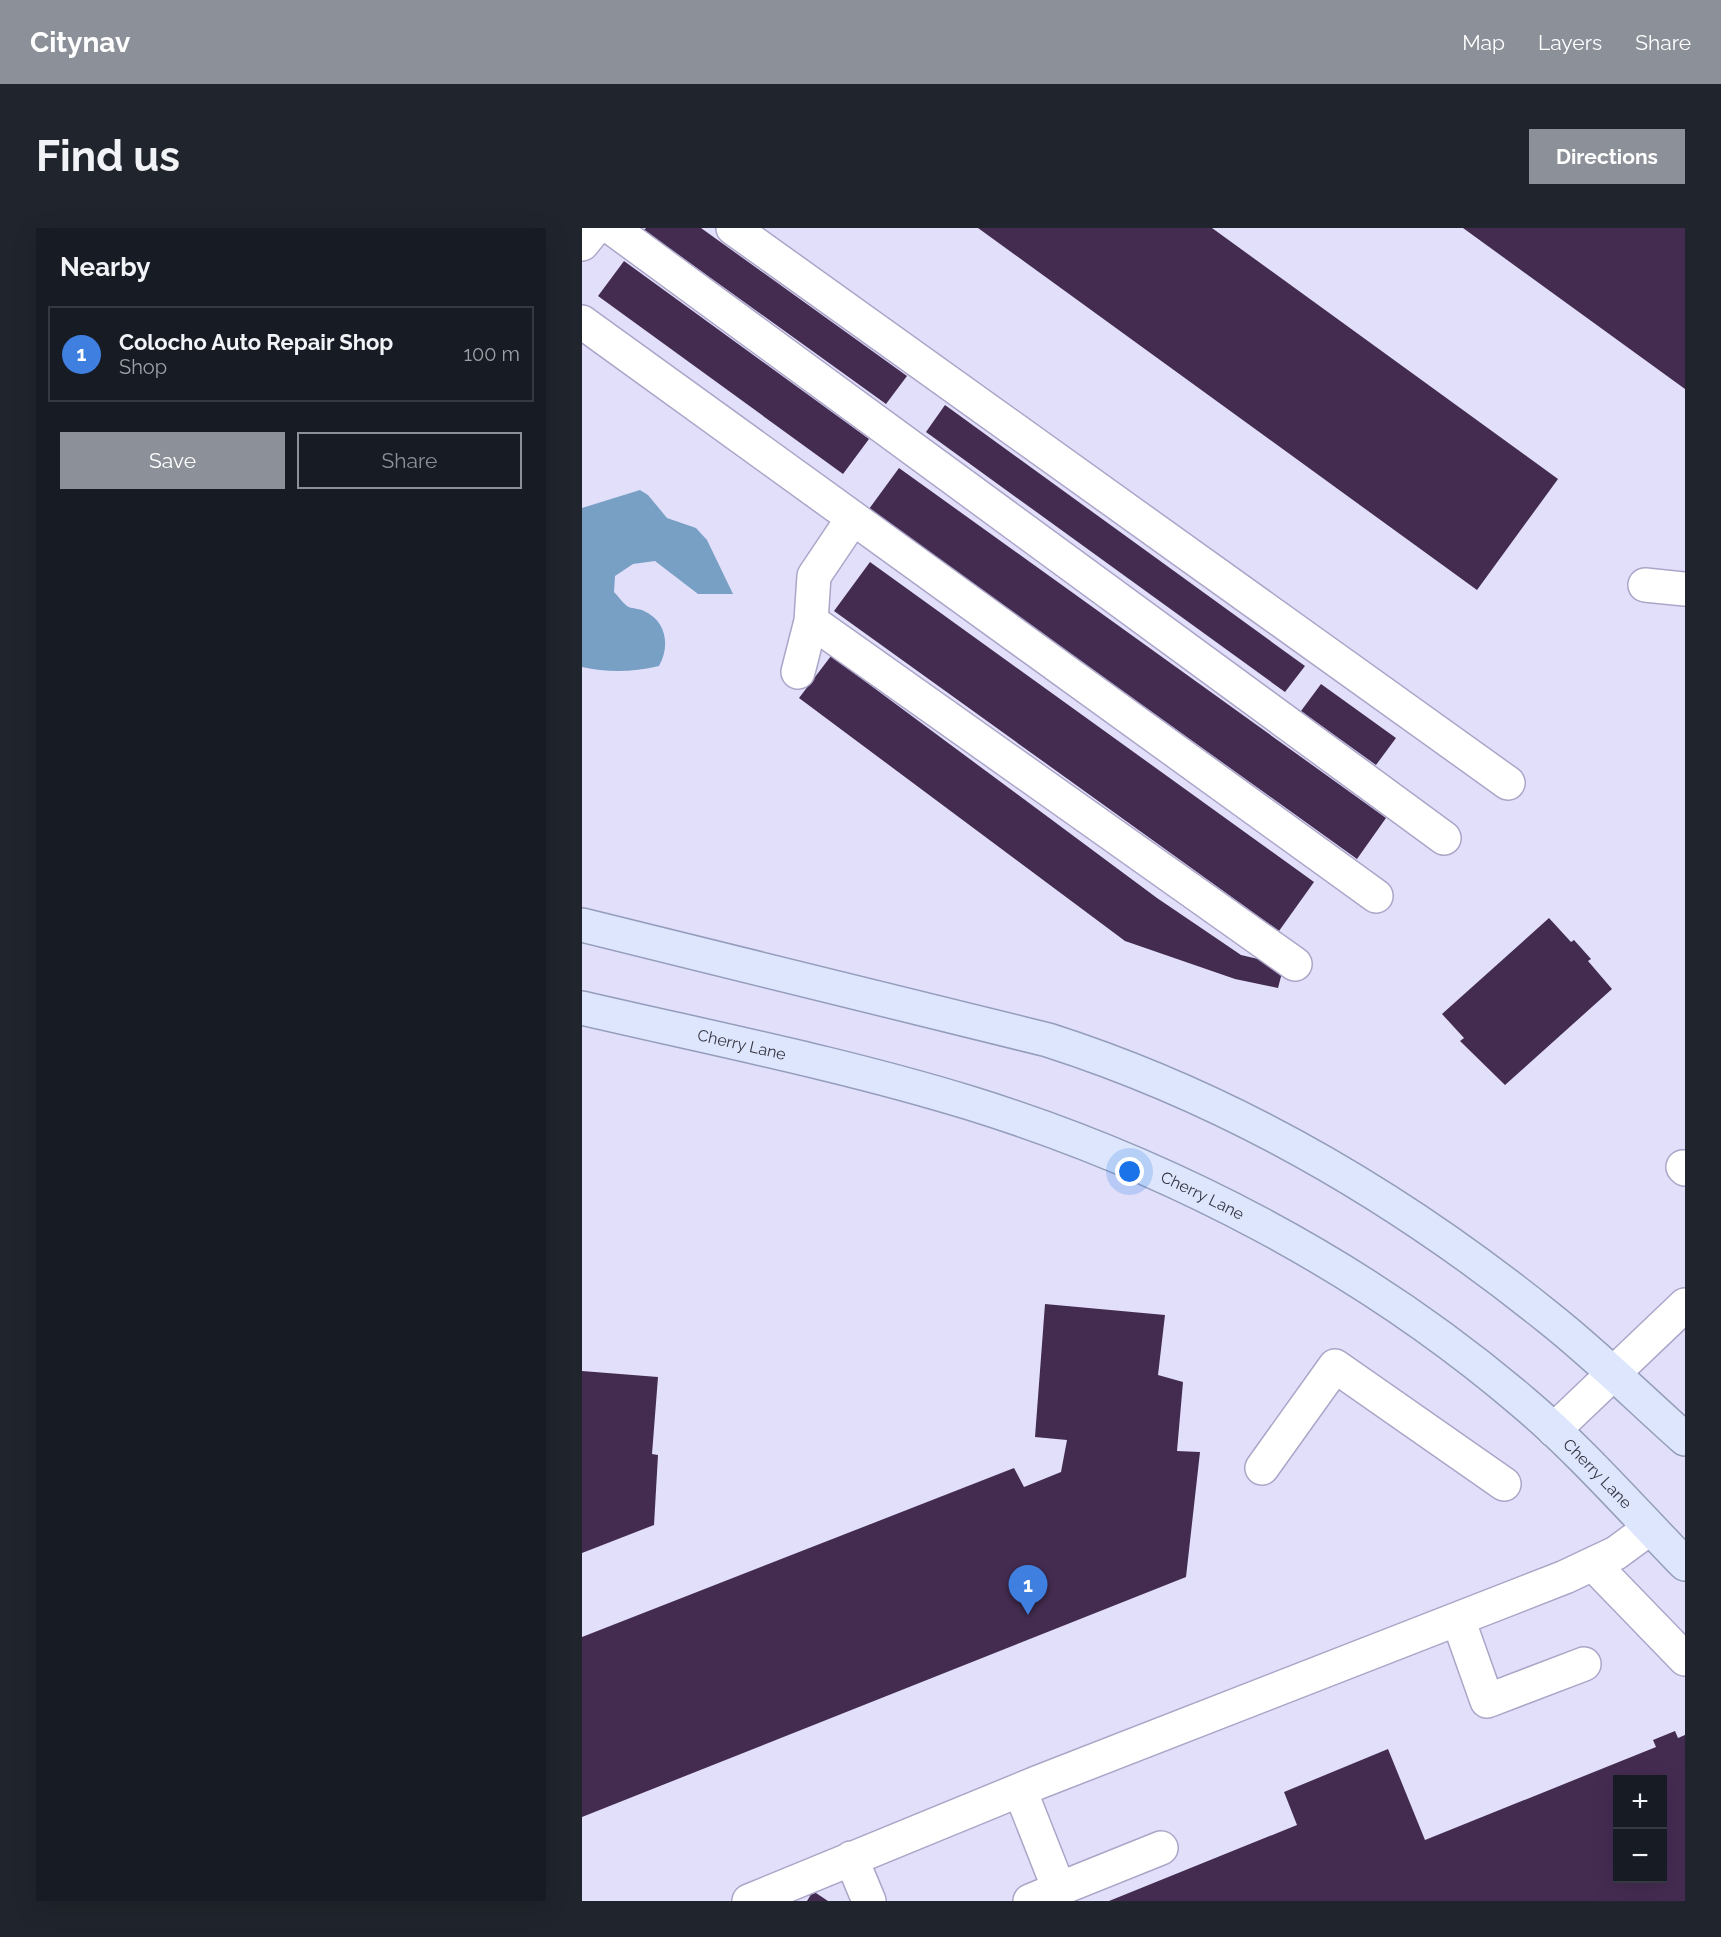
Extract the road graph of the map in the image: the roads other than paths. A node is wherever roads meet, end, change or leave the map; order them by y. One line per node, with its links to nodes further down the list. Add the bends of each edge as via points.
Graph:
1 (594, 228): 4 (street)
2 (612, 228): 12 (street)
3 (733, 228): 11 (street)
4 (582, 244)
5 (582, 322): 6 (street)
6 (853, 518): 9 (street, via 814,576); 13 (street)
7 (1645, 585): 8 (street)
8 (1685, 589)
9 (811, 621): 10 (street); 15 (street)
10 (798, 672)
11 (1508, 783)
12 (1444, 838)
13 (1376, 896)
14 (582, 925): 18 (main road, via 1048,1040 1111,1060 1202,1099 1264,1128 1383,1198 1515,1291)
15 (1295, 964)
16 (582, 1008): 19 (main road, Cherry Lane, via 958,1100 1114,1155 1208,1197 1326,1261 1467,1358)
17 (1685, 1305): 18 (street)
18 (1612, 1374): 19 (street); 20 (main road)
19 (1554, 1430): 23 (main road, Cherry Lane)
20 (1685, 1439)
21 (1262, 1468): 22 (street, via 1335,1366)
22 (1504, 1484)
23 (1650, 1528): 24 (street); 25 (main road, Cherry Lane)
24 (1593, 1564): 26 (street); 27 (street)
25 (1685, 1564)
26 (1458, 1619): 28 (street, via 1487,1701); 29 (street)
27 (1685, 1659)
28 (1584, 1664)
29 (1020, 1790): 31 (street); 33 (street)
30 (1161, 1848): 33 (street)
31 (851, 1858): 32 (street); 35 (street)
32 (780, 1893): 34 (street)
33 (1044, 1895)
34 (749, 1901)
35 (869, 1901)

